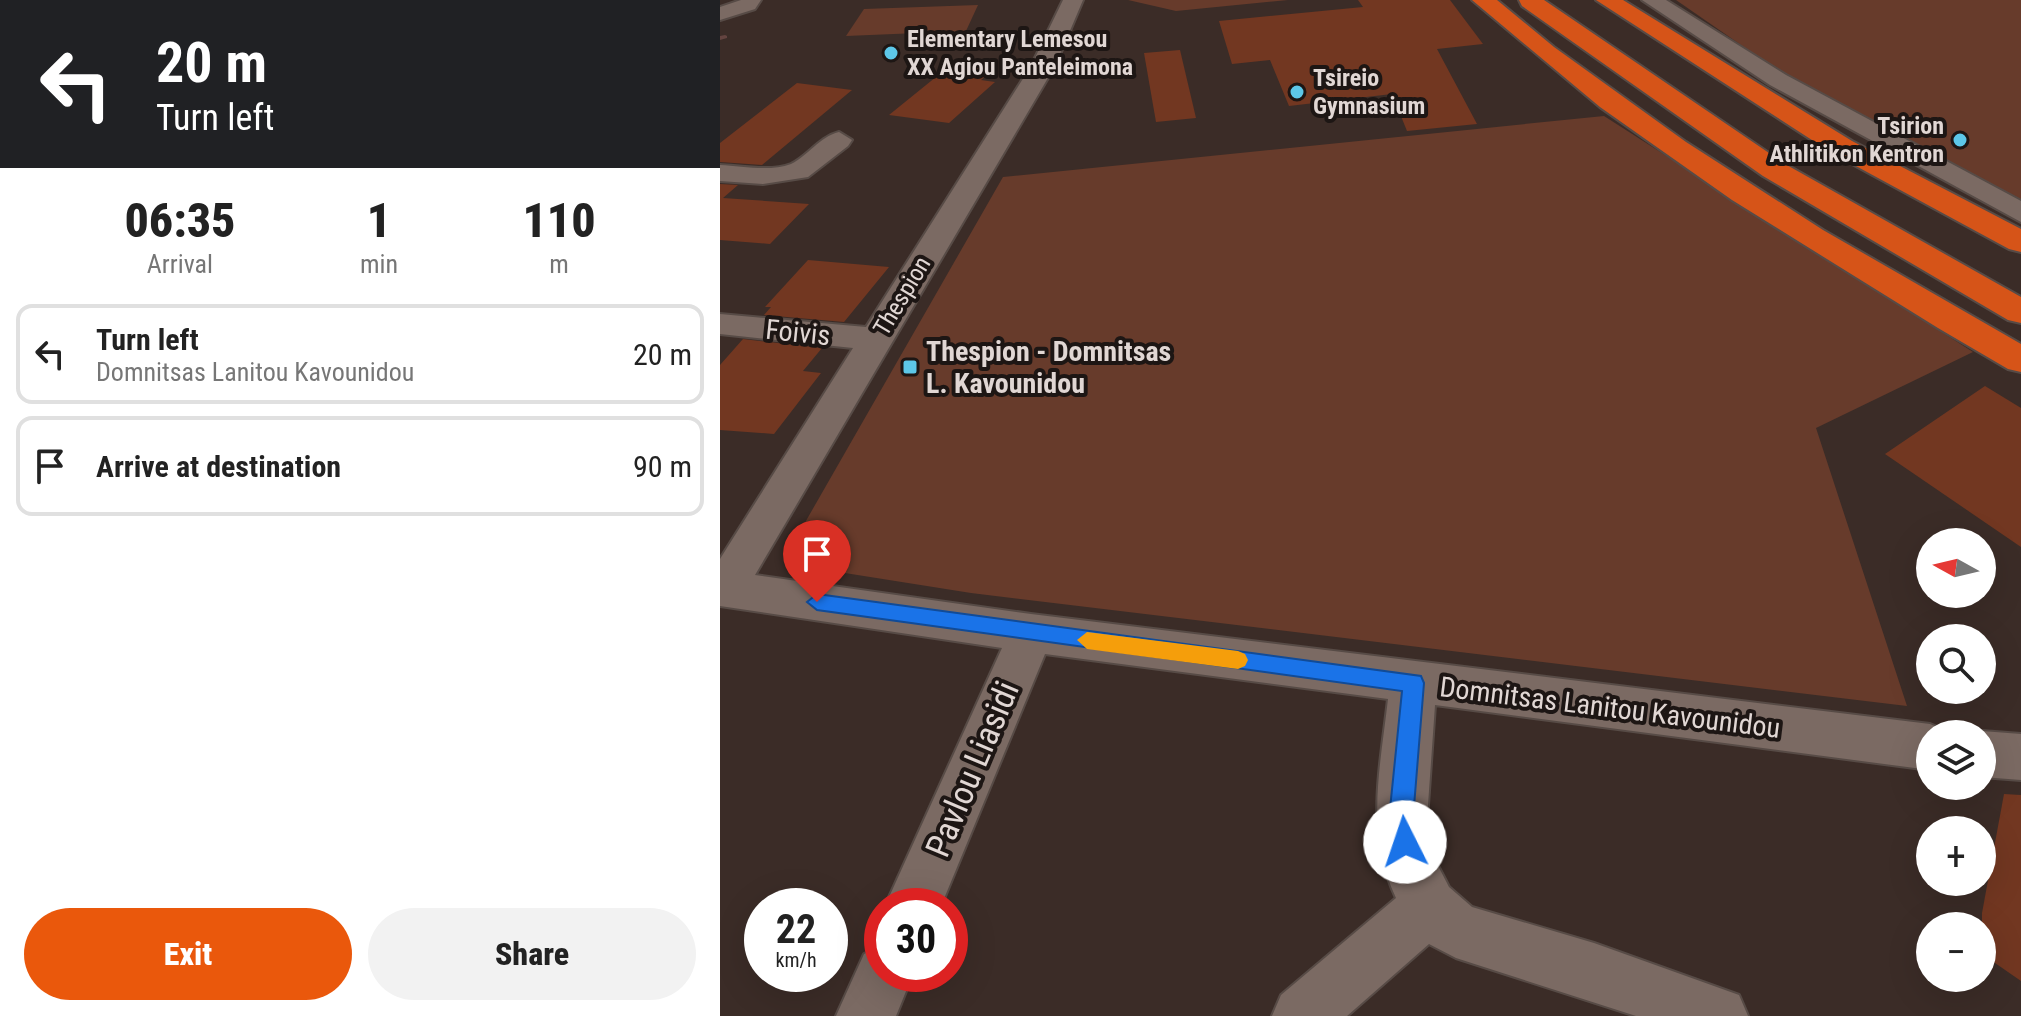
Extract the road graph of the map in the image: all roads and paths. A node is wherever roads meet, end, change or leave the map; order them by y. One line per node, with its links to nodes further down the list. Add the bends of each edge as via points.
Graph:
1 (751, 0): 8 (street)
2 (1073, 0): 17 (street, Thespion, via 1043,66)
3 (1483, 0): 14 (highway, via 1726,185)
4 (1529, 0): 15 (highway, via 1774,170)
5 (1562, 0): 12 (highway, via 1808,160)
6 (1607, 0): 13 (highway, via 1842,147)
7 (1652, 0): 11 (street, via 1778,80)
8 (720, 14)
9 (839, 140): 10 (street, via 798,171 763,176)
10 (720, 173)
11 (2021, 213)
12 (1954, 242)
13 (2021, 242)
14 (1898, 290): 18 (highway); 19 (highway)
15 (2021, 312)
16 (720, 324): 17 (street, Foivis)
17 (876, 339): 20 (street, Thespion)
18 (2021, 353)
19 (2021, 360)
20 (722, 588): 21 (street, Domnitsas Lanitou Kavounidou)
21 (1031, 633): 22 (street, Domnitsas Lanitou Kavounidou); 26 (street, Pavlou Liasidi)
22 (1413, 683): 23 (street, Domnitsas Lanitou Kavounidou); 27 (street, via 1401,819 1409,866)
23 (1916, 745)
24 (1996, 755): 25 (street)
25 (2021, 757)
26 (921, 888)
27 (1429, 907): 30 (street); 31 (street, via 1456,930)
28 (876, 992): 29 (street)
29 (866, 1016)
30 (1302, 1016)
31 (1718, 1016)

